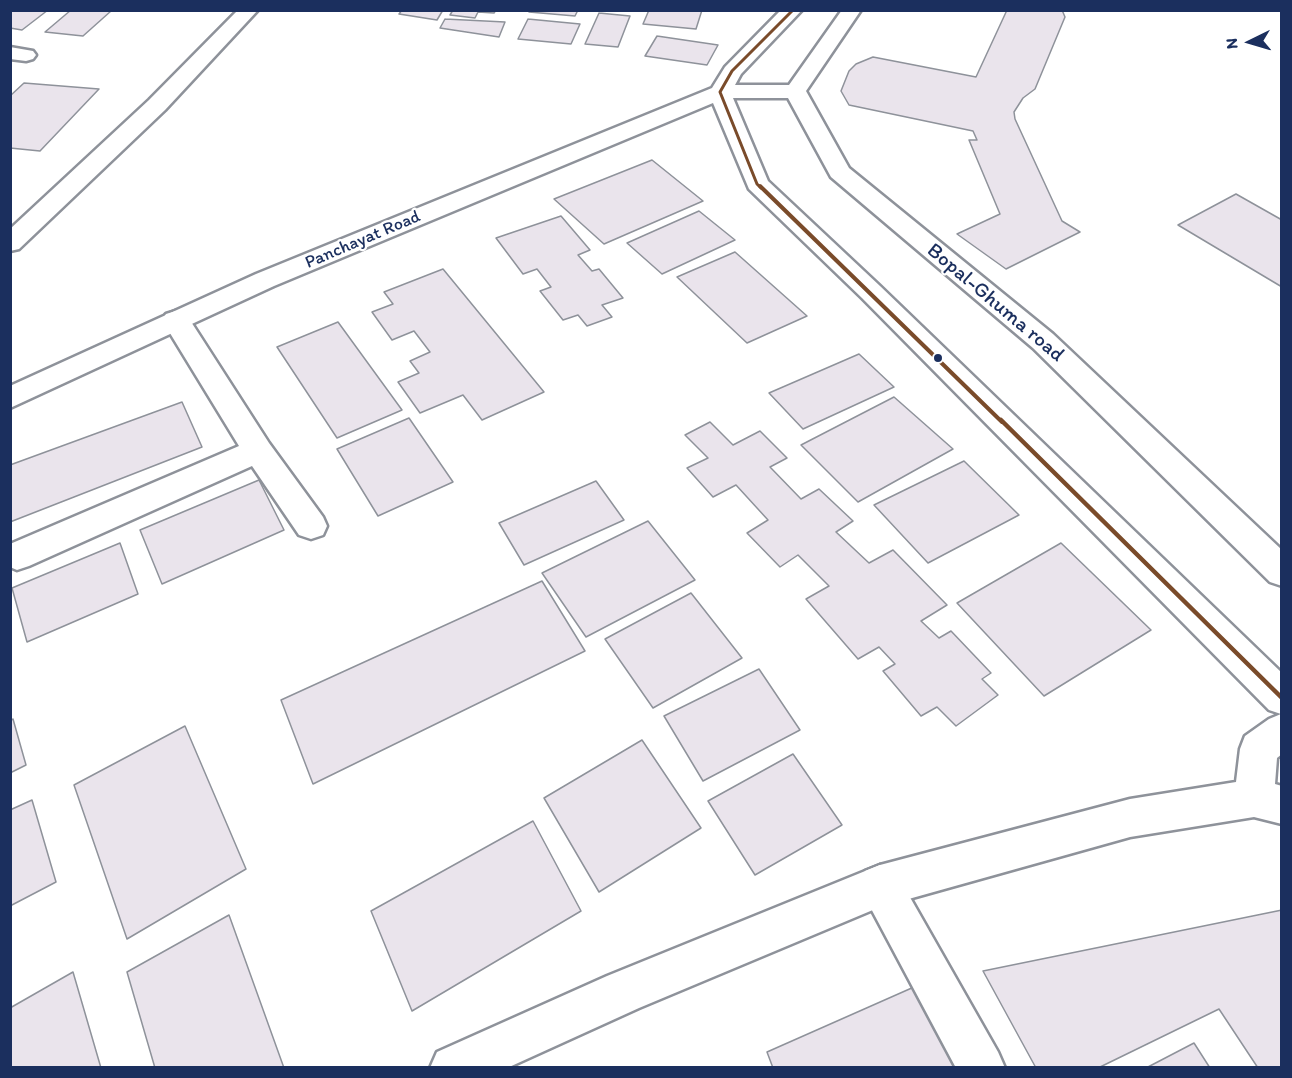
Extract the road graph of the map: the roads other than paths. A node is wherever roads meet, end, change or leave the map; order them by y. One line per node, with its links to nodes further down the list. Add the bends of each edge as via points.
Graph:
1 (249, 10): 6 (street, via 157,105)
2 (793, 10): 5 (street, via 732,71)
3 (852, 10): 4 (street)
4 (795, 91): 5 (street); 12 (street, Bopal-Ghuma road, via 839,172 1043,341)
5 (720, 92): 7 (street, Panchayat Road); 13 (street, via 757,184)
6 (14, 237)
7 (176, 320): 8 (street, Panchayat Road); 9 (street)
8 (10, 398)
9 (258, 451): 10 (street); 11 (street)
10 (311, 526)
11 (17, 556)
12 (1281, 572)
13 (1281, 698)
14 (1281, 731): 15 (street, via 1259,749)
15 (1268, 802): 16 (street, via 1130,818)
16 (880, 886): 17 (street, via 623,992); 18 (street)
17 (456, 1067)
18 (982, 1068)

